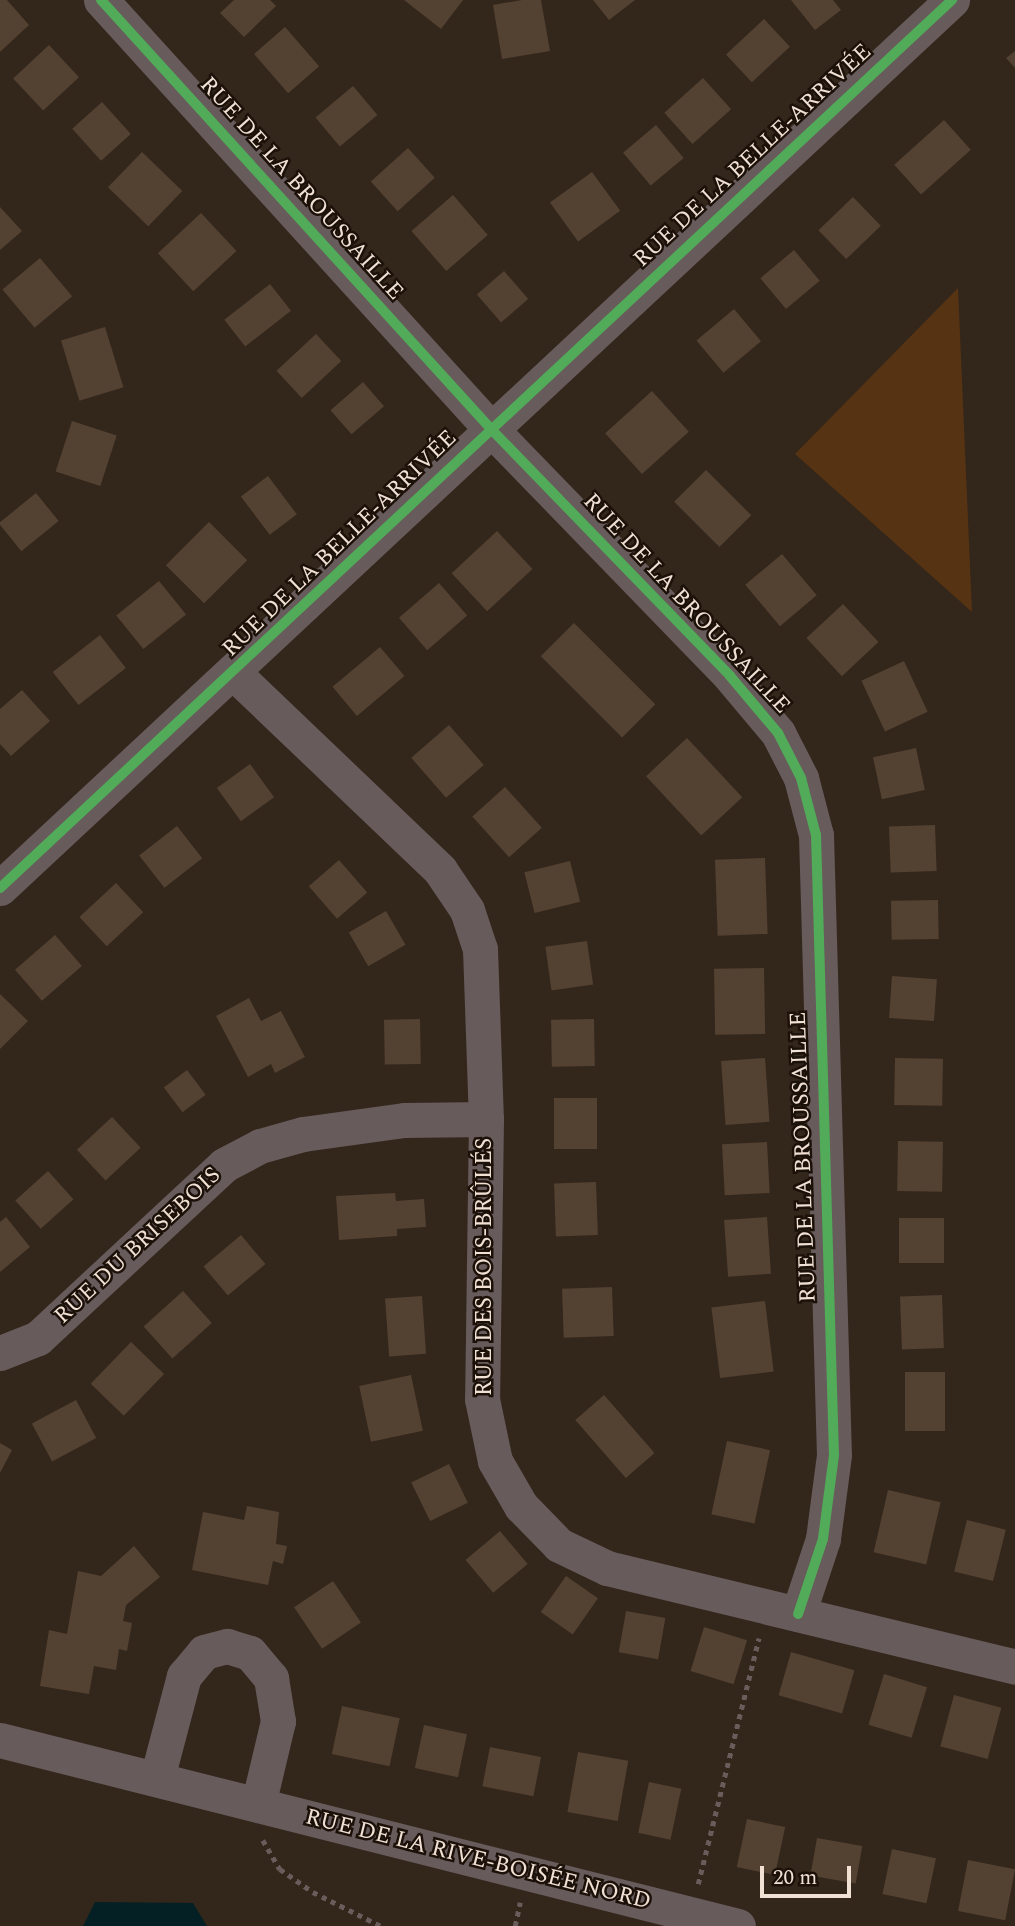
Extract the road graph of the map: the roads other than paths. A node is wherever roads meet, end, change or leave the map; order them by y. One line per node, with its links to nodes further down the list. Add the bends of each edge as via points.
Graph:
1 (101, 0): 3 (street, RUE DE LA BROUSSAILLE)
2 (953, 0): 3 (street, RUE DE LA BELLE-ARRIVÉE)
3 (491, 429): 4 (street, RUE DE LA BELLE-ARRIVÉE); 8 (street, RUE DE LA BROUSSAILLE, via 730,677 778,733 801,778 816,835 834,1455 823,1539)
4 (235, 674): 5 (street, RUE DE LA BELLE-ARRIVÉE); 6 (street, RUE DES BOIS-BRÛLÉS, via 440,870 467,910 480,949 484,986)
5 (7, 868)
6 (486, 1119): 7 (street, RUE DU BRISEBOIS, via 404,1120 303,1134 260,1146 224,1165 38,1338); 8 (street, RUE DES BOIS-BRÛLÉS, via 482,1399 495,1461 521,1506 559,1545 607,1568)
7 (0, 1353)
8 (782, 1610): 9 (street, RUE DES BOIS-BRÛLÉS)
9 (1015, 1667)
10 (0, 1740): 11 (street, RUE DE LA RIVE-BOISÉE NORD)
11 (158, 1778): 12 (street, RUE DE LA RIVE-BOISÉE NORD); 12 (street, via 184,1676 204,1652 227,1646 250,1653 271,1678 278,1721)
12 (260, 1805): 13 (street, RUE DE LA RIVE-BOISÉE NORD)
13 (738, 1926)

